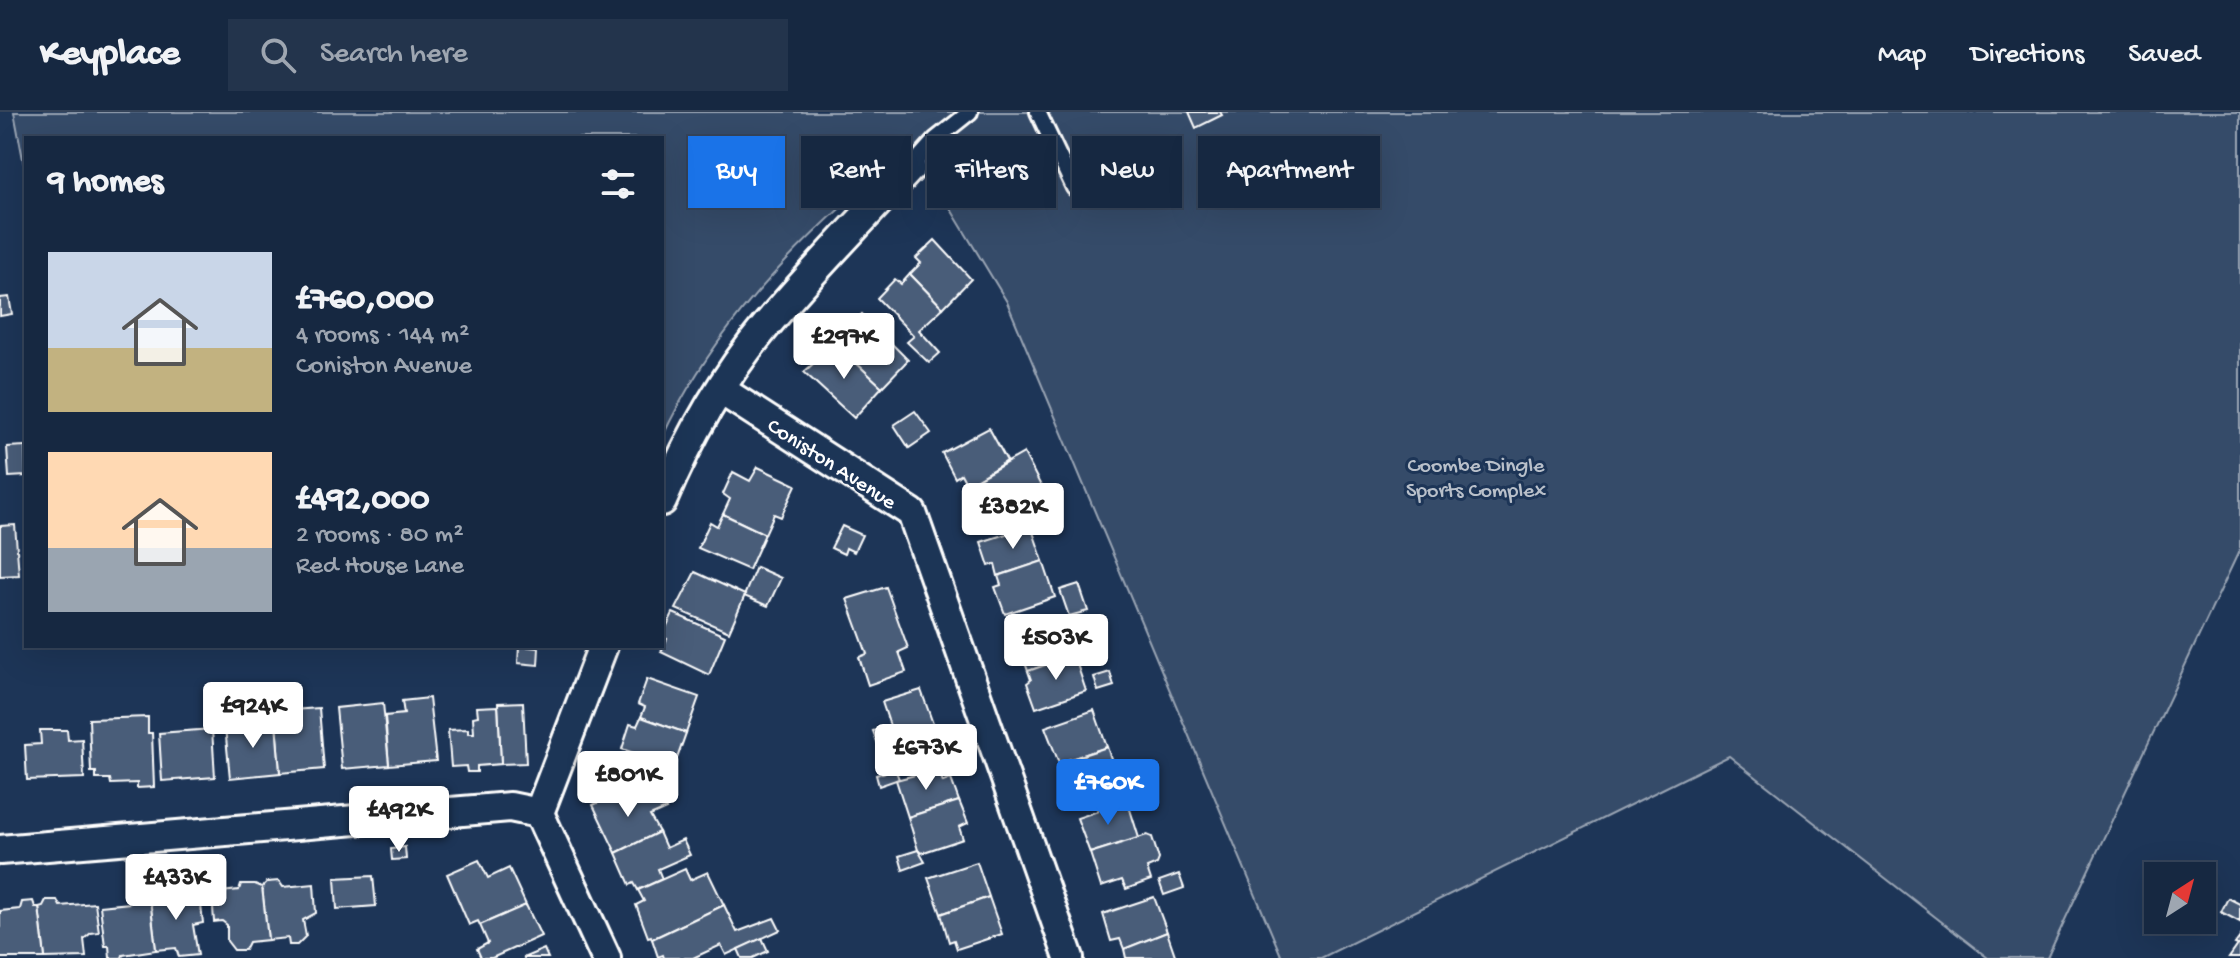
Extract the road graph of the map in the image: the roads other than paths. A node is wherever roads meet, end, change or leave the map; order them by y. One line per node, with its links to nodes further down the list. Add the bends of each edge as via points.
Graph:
1 (970, 112): 3 (lane)
2 (1038, 112): 4 (lane)
3 (911, 167)
4 (1072, 184)
5 (874, 208): 6 (street, via 764,328)
6 (721, 390): 7 (street); 12 (street, Coniston Avenue, via 912,513)
7 (664, 496)
8 (602, 648): 9 (street)
9 (539, 813): 10 (street, via 510,807); 11 (street)
10 (0, 850)
11 (606, 958)
12 (1069, 958)

